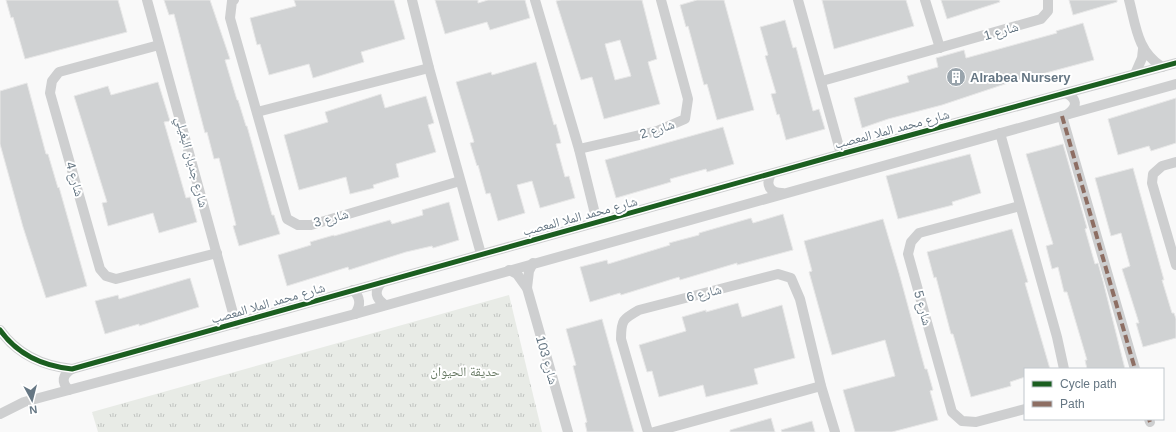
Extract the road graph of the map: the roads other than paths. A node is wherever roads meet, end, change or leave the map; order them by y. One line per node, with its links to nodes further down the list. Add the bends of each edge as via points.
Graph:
1 (147, 0): 10 (street, شارع جديان البغيلي)
2 (234, 0): 20 (street, شارع 3, via 230,18)
3 (412, 0): 15 (street)
4 (535, 0): 23 (street)
5 (661, 0): 23 (street, شارع 2, via 688,99 686,119 657,131)
6 (798, 0): 17 (street)
7 (925, 0): 11 (street)
8 (1048, 0): 11 (street, شارع 1, via 1048,11 1041,19)
9 (1129, 0): 12 (street)
10 (159, 45): 31 (street, شارع جديان البغيلي); 31 (street, شارع 4, via 59,72 52,81 50,93 100,268 106,276 116,279)
11 (940, 48): 17 (street, شارع 1)
12 (1143, 49): 14 (street); 16 (street)
13 (1176, 63): 14 (street, شارع محمد الملا المعصب)
14 (1162, 67): 16 (street, شارع محمد الملا المعصب)
15 (429, 68): 20 (street); 27 (street)
16 (1135, 74): 19 (street, شارع محمد الملا المعصب)
17 (822, 80): 24 (street)
18 (1176, 84): 21 (street)
19 (1066, 93): 21 (street, via 1073,96 1076,103 1074,110); 24 (street, شارع محمد الملا المعصب)
20 (257, 112): 27 (street, شارع 3, via 287,220 298,225 311,225)
21 (1065, 115): 22 (street); 44 (street)
22 (1000, 133): 28 (street); 29 (street)
23 (579, 149): 30 (street)
24 (842, 154): 26 (street, شارع محمد الملا المعصب)
25 (1176, 162): 34 (street, via 1162,166 1153,174 1152,183)
26 (771, 174): 28 (street, via 768,180 769,188 775,193); 30 (street, شارع محمد الملا المعصب)
27 (460, 181): 32 (street)
28 (782, 193): 33 (street)
29 (1020, 206): 43 (street); 48 (street, شارع 5, via 919,232 910,242 908,254 952,412 962,420 976,422)
30 (597, 222): 32 (street, شارع محمد الملا المعصب)
31 (217, 253): 41 (street, شارع جديان البغيلي)
32 (481, 254): 36 (street, شارع محمد الملا المعصب)
33 (533, 263): 35 (street); 37 (street, شارع 103, via 529,271)
34 (1176, 266)
35 (509, 270): 37 (street, شارع 103, via 517,274); 39 (street)
36 (382, 282): 38 (street, شارع محمد الملا المعصب); 39 (street, via 377,287 376,294 379,301)
37 (527, 288): 50 (street, شارع 103)
38 (353, 290): 40 (street, via 360,302); 41 (street, شارع محمد الملا المعصب)
39 (385, 305): 40 (street)
40 (355, 314): 47 (street)
41 (236, 324): 45 (street, شارع محمد الملا المعصب)
42 (0, 330): 45 (street, شارع محمد الملا المعصب, via 19,351 46,364)
43 (1064, 368)
44 (1135, 368)
45 (72, 369): 47 (street, via 66,372 63,378 64,385)
46 (821, 386): 51 (street, شارع 6, via 800,299 791,278 778,274 639,310 626,317 621,324 621,339); 52 (street); 53 (street, شارع 6)
47 (69, 390): 49 (street, via 24,402)
48 (1024, 409)
49 (0, 414)
50 (568, 432)
51 (648, 432)
52 (654, 432)
53 (835, 432)

